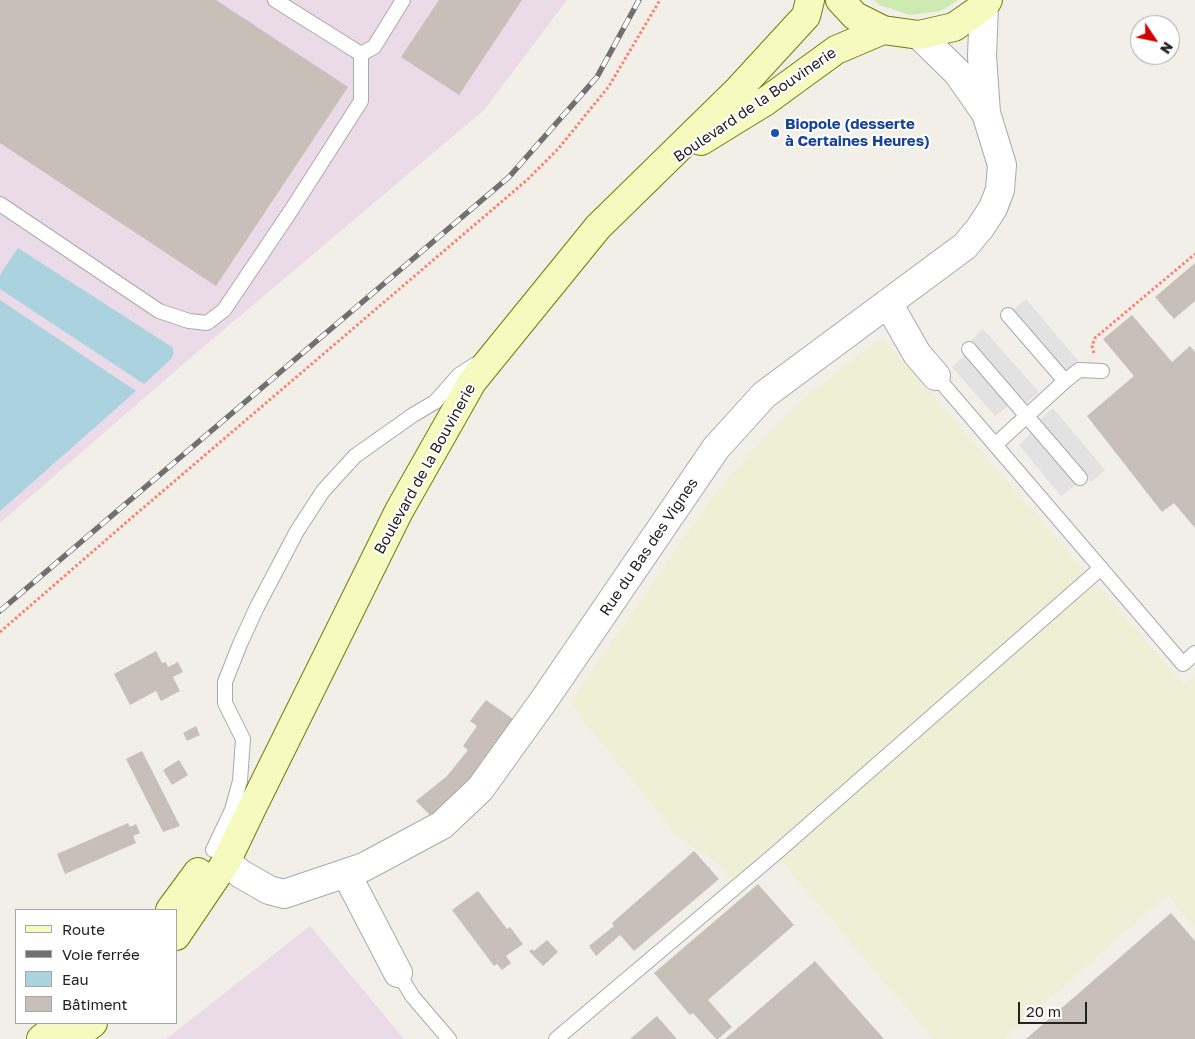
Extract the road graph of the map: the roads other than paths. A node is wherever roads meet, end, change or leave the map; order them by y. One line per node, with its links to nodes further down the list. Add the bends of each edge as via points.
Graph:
1 (275, 0): 8 (lane)
2 (403, 0): 8 (lane, via 374,47)
3 (810, 0): 10 (street, Boulevard de la Bouvinerie, via 806,16 738,90)
4 (840, 0): 6 (street, via 855,16)
5 (986, 3): 7 (street, via 954,27); 9 (street, Rue du Bas des Vignes, via 982,56)
6 (883, 30): 7 (street); 10 (street, Boulevard de la Bouvinerie, via 836,50 766,101)
7 (919, 35): 9 (street, Rue du Bas des Vignes, via 957,72)
8 (360, 54): 11 (lane, via 361,101 224,310 207,323 159,311)
9 (986, 113): 12 (street, Rue du Bas des Vignes, via 1002,165 1000,190 994,208 965,246)
10 (656, 170): 14 (street, Boulevard de la Bouvinerie, via 598,227)
11 (0, 204)
12 (888, 303): 17 (street, via 917,354); 25 (street, Rue du Bas des Vignes, via 764,395 716,448 480,789 442,825 364,867)
13 (1008, 315): 18 (lane)
14 (499, 348): 24 (street, Boulevard de la Bouvinerie, via 472,382 399,511 252,808); 24 (lane, via 459,375 435,402 356,456 323,491 297,531 254,614 225,682 226,703 243,739 240,781)
15 (969, 349): 19 (lane)
16 (1099, 364): 18 (lane, via 1079,370)
17 (936, 376): 20 (lane)
18 (1065, 381): 19 (lane)
19 (1028, 416): 20 (lane); 21 (lane)
20 (995, 445): 22 (lane)
21 (1080, 478)
22 (1100, 568): 23 (lane, via 1183,664); 34 (lane, via 775,854)
23 (1195, 653)
24 (220, 856): 25 (street, Rue du Bas des Vignes, via 241,874 269,890 284,894); 26 (street, Boulevard de la Bouvinerie); 27 (street, Boulevard de la Bouvinerie)
25 (346, 873): 28 (street)
26 (171, 909)
27 (178, 932)
28 (398, 973): 33 (lane, via 413,997)
29 (60, 1024): 31 (street)
30 (92, 1024): 32 (street)
31 (41, 1039)
32 (72, 1039)
33 (449, 1039)
34 (556, 1039)

